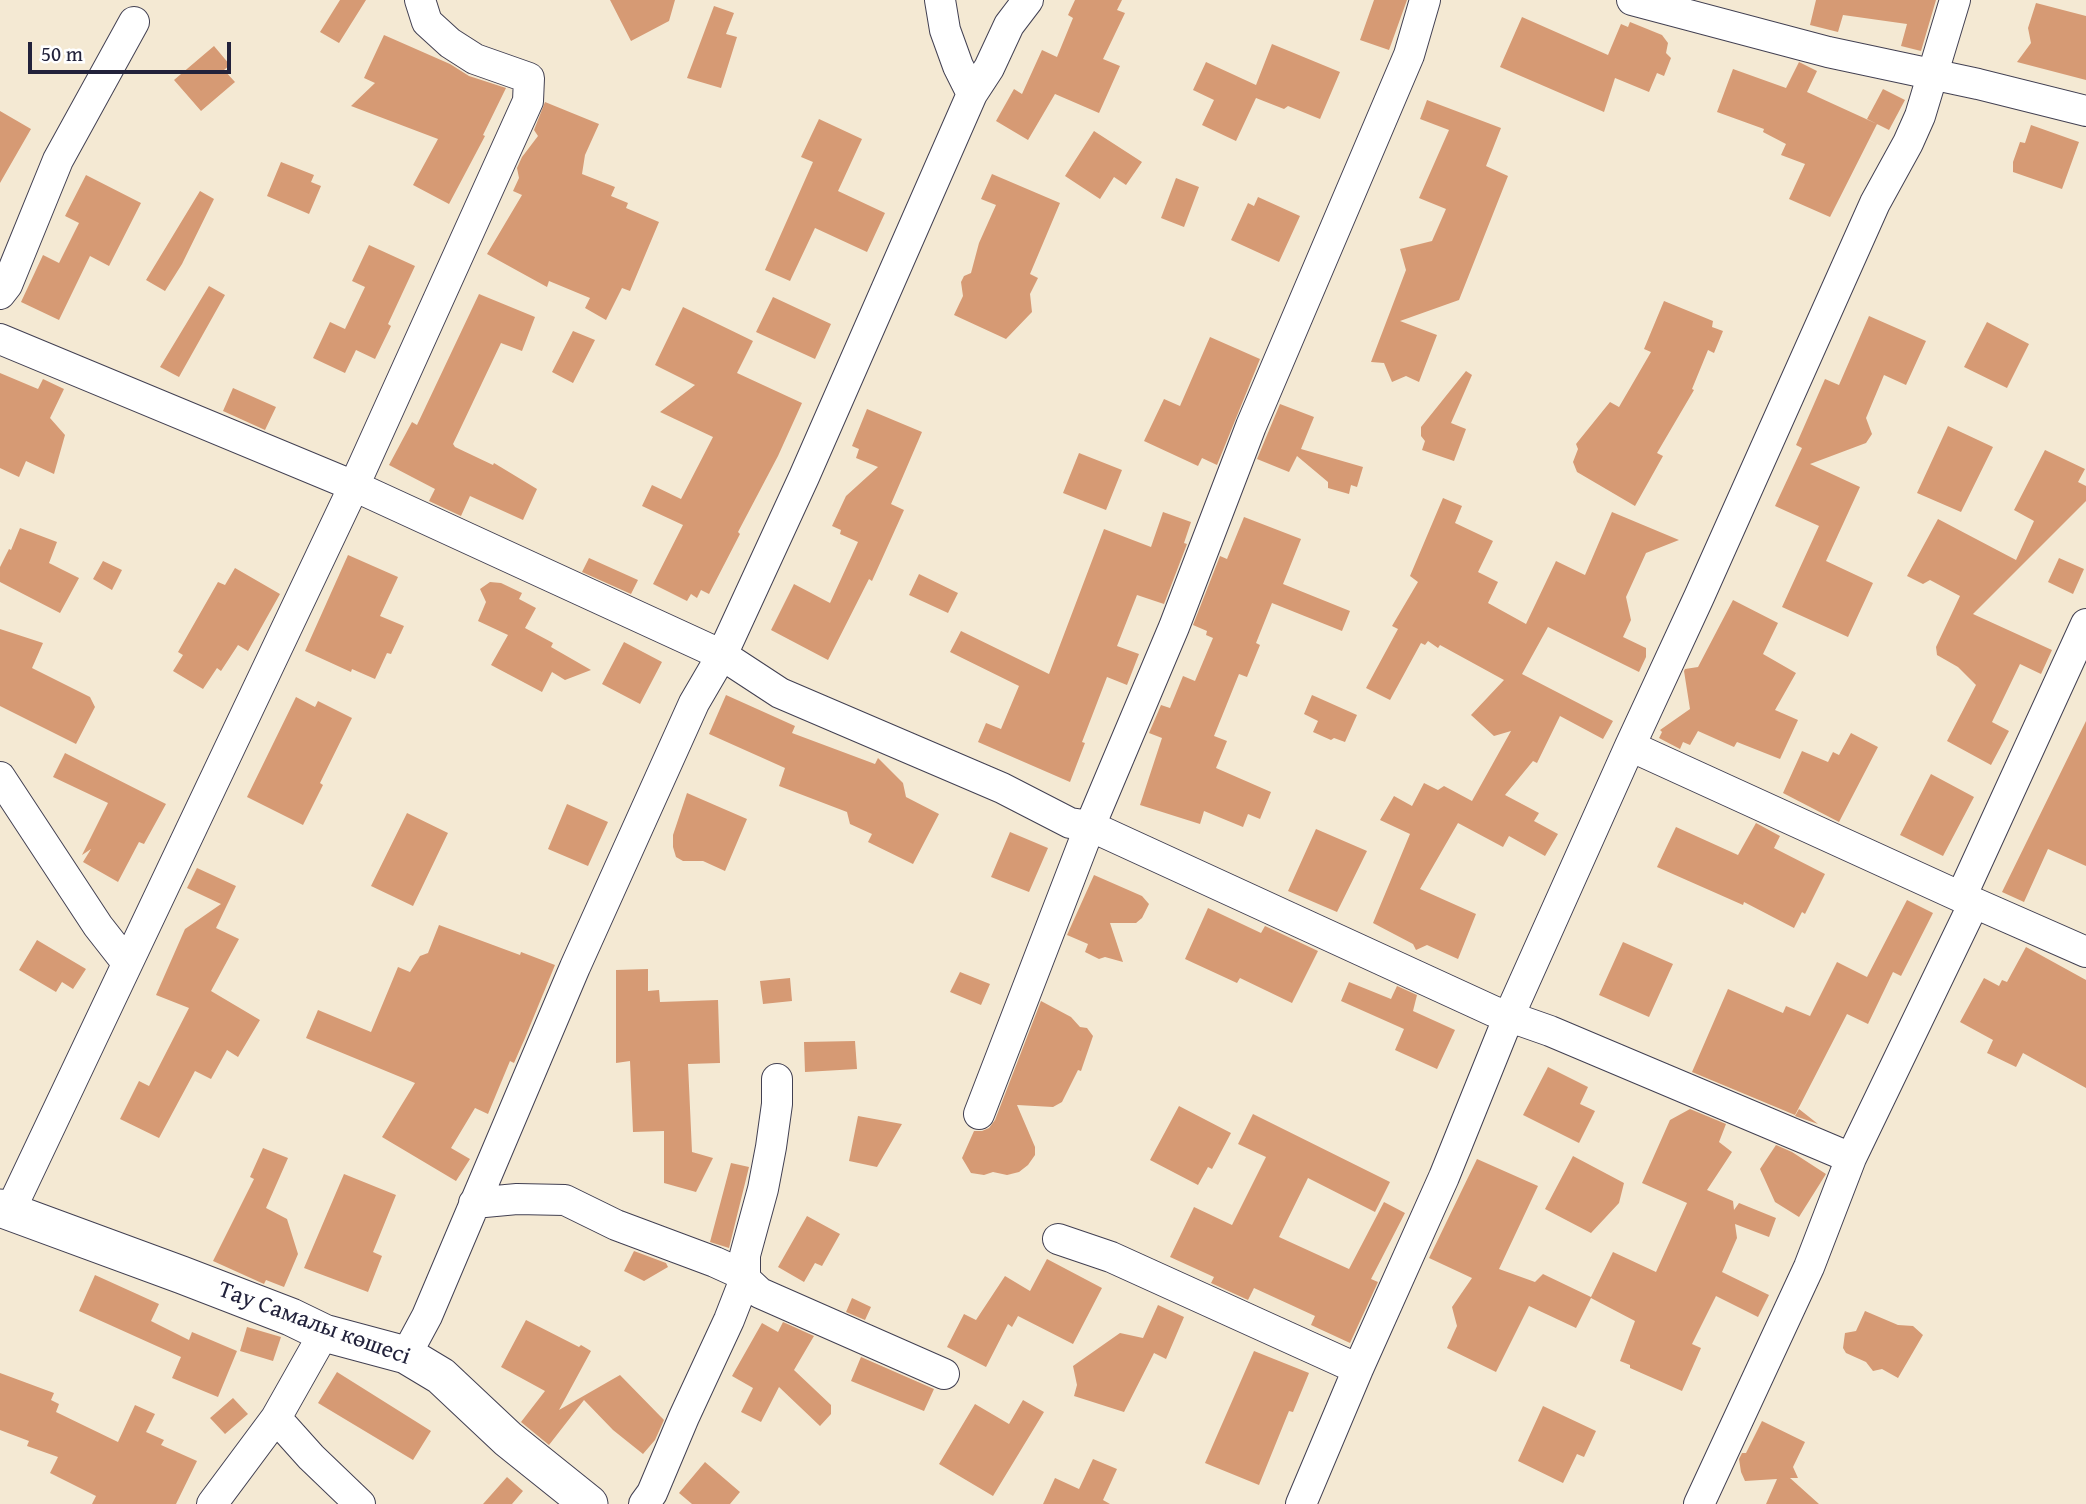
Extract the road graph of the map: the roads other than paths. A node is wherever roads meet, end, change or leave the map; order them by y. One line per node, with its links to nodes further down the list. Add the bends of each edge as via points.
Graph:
1 (420, 0): 13 (street, via 427,22 475,59 535,73 528,101)
2 (940, 0): 9 (street, via 945,30)
3 (1028, 0): 9 (street, via 1009,25)
4 (1425, 0): 18 (street, via 1409,55 1251,426 1174,627)
5 (1632, 0): 8 (street)
6 (1955, 0): 8 (street)
7 (134, 22): 11 (street, via 58,160)
8 (1933, 75): 10 (street); 16 (street, via 1908,144 1875,203)
9 (972, 94): 15 (street)
10 (2086, 111)
11 (0, 294)
12 (0, 339): 13 (street)
13 (354, 486): 15 (street); 21 (street)
14 (2086, 624): 19 (street)
15 (722, 655): 18 (street, via 780,693 1002,788 1070,823); 26 (street, via 694,704)
16 (1630, 746): 19 (street); 22 (street)
17 (0, 777): 21 (street)
18 (1090, 826): 22 (street); 24 (street)
19 (1967, 900): 20 (street); 25 (street)
20 (2086, 952)
21 (127, 963): 27 (street)
22 (1510, 1016): 25 (street); 32 (street)
23 (776, 1080): 29 (street, via 771,1147 745,1255)
24 (979, 1114)
25 (1851, 1158): 40 (street, via 1809,1268)
26 (474, 1203): 29 (street, via 565,1200 616,1225 715,1262); 31 (street)
27 (5, 1210): 30 (street, Тау Самалы көшесі)
28 (1058, 1239): 32 (street, via 1111,1257)
29 (745, 1279): 33 (street, via 760,1293); 38 (street)
30 (324, 1333): 31 (street, Тау Самалы көшесі); 34 (street)
31 (406, 1355): 37 (street, Тау Самалы көшесі, via 441,1376 508,1439)
32 (1358, 1369): 39 (street)
33 (944, 1374)
34 (276, 1418): 35 (street); 36 (street)
35 (212, 1504)
36 (360, 1504)
37 (589, 1504)
38 (644, 1504)
39 (1301, 1504)
40 (1699, 1504)

